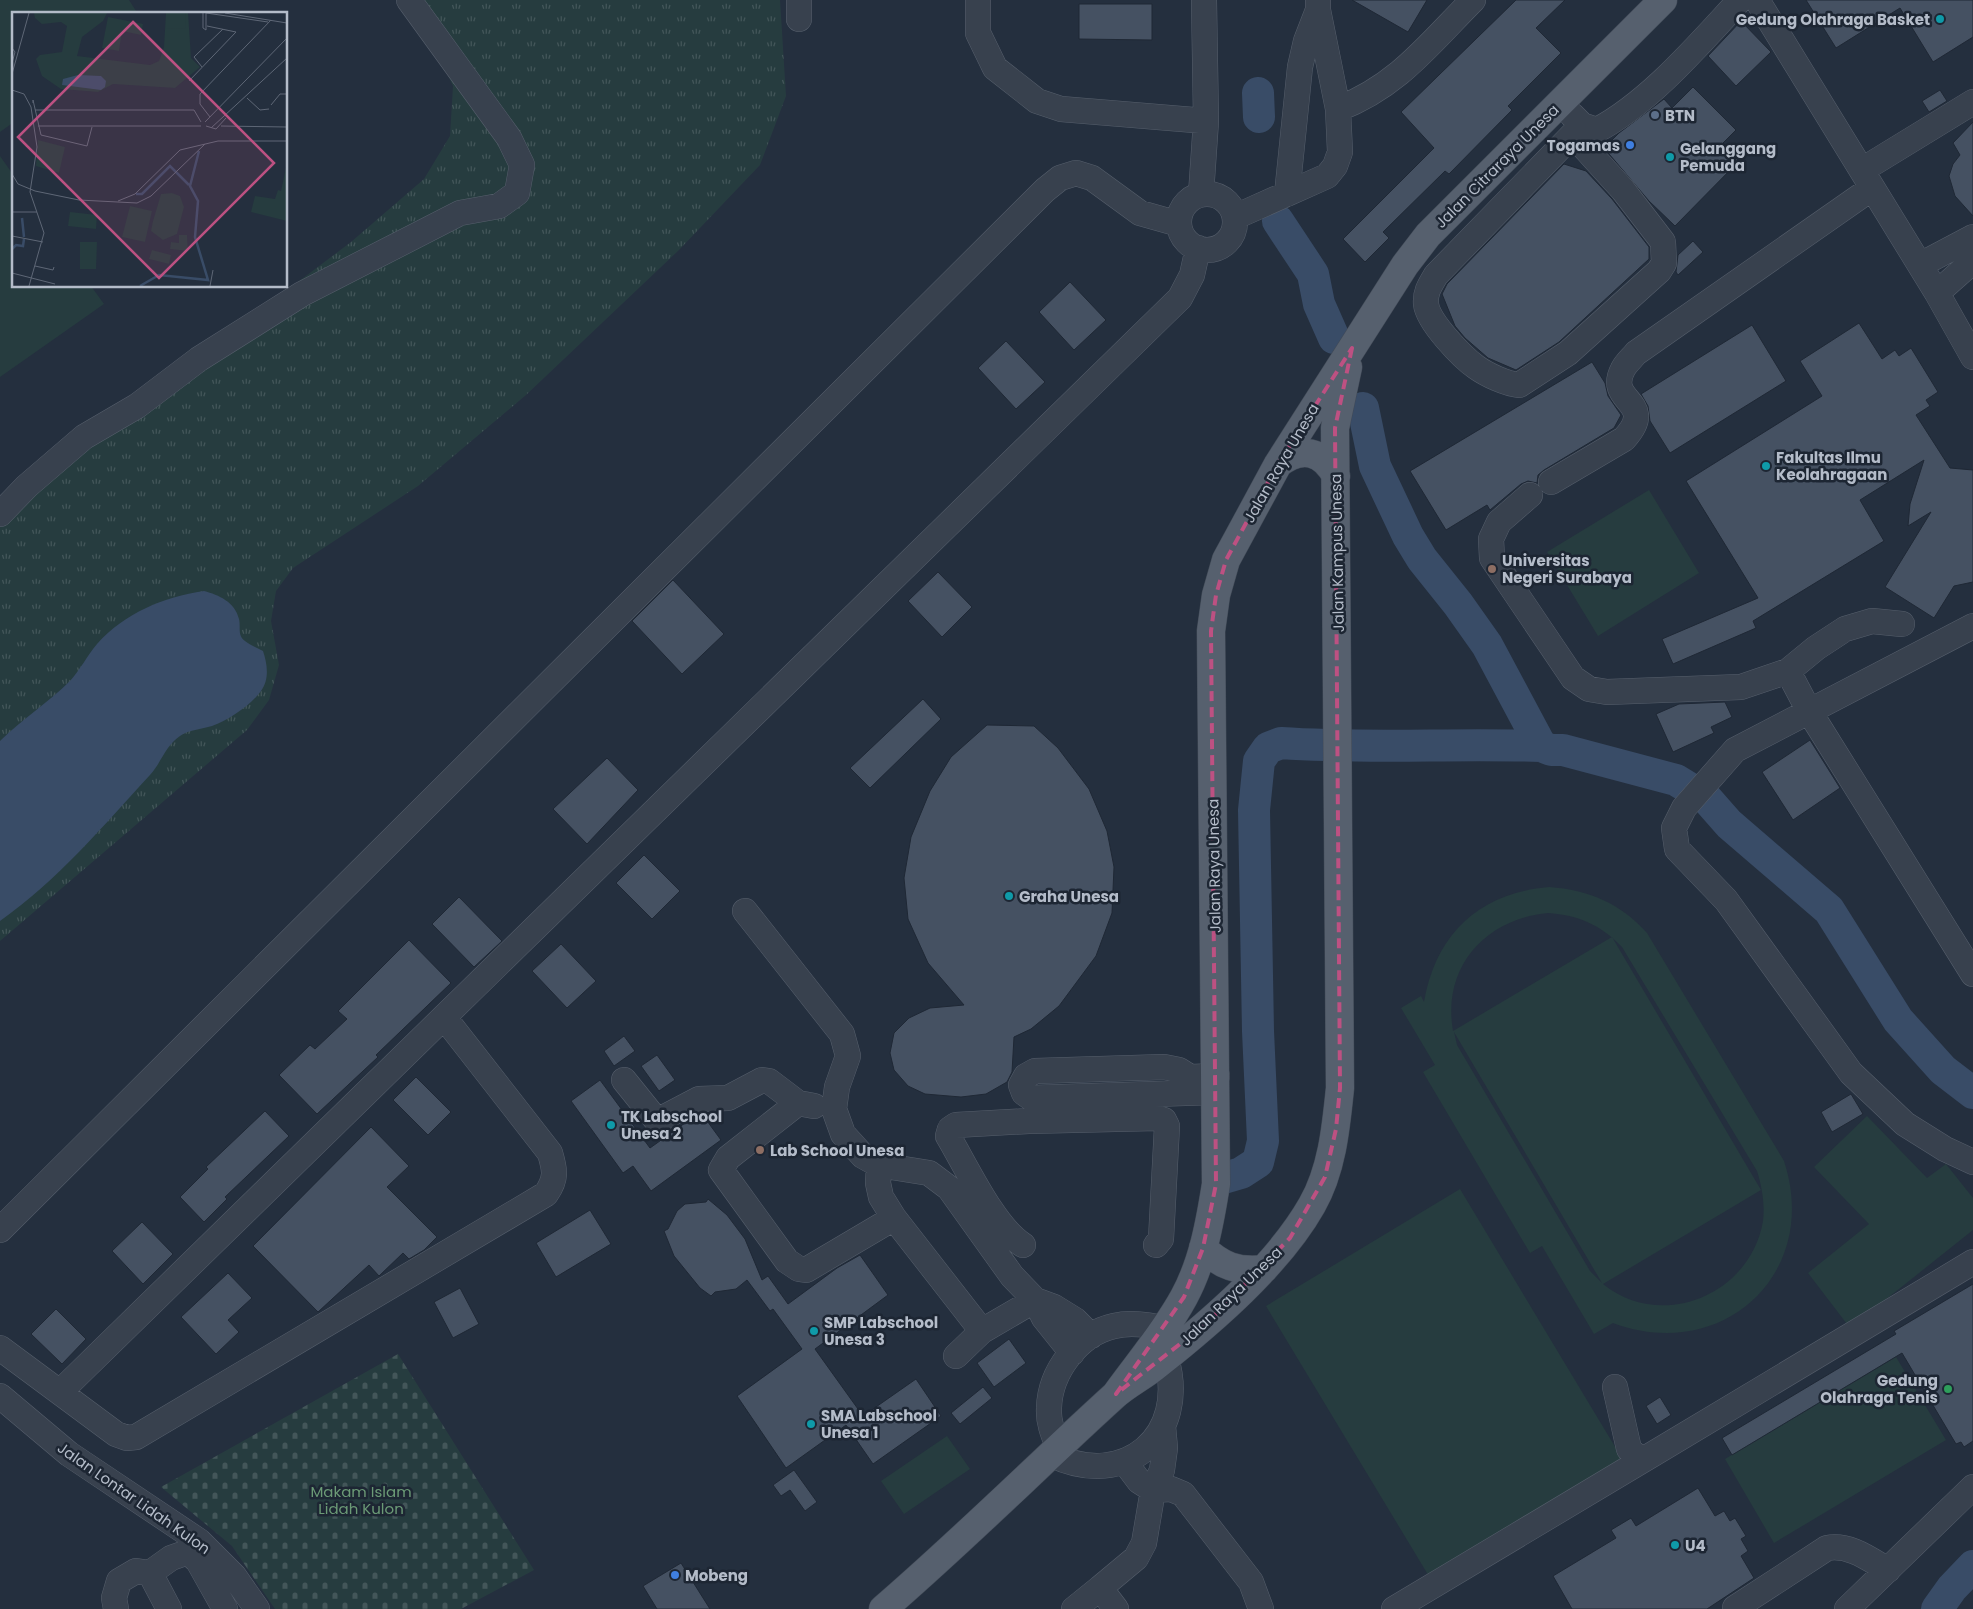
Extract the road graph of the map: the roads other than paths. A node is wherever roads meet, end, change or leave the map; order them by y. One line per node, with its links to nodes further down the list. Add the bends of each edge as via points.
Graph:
1 (409, 0): 30 (street, via 509,138 522,165 517,193 499,206 460,213 302,294 199,359 137,406 84,437)
2 (978, 0): 12 (street, via 978,33 995,68 1036,101 1061,109)
3 (1204, 0): 12 (street)
4 (1473, 0): 11 (street, via 1399,76 1362,100)
5 (1663, 0): 10 (main road, Jalan Citraraya Unesa)
6 (1740, 0): 13 (street, via 1680,64 1616,120 1597,130)
7 (1757, 0): 14 (street)
8 (1318, 5): 11 (street); 16 (street, via 1300,67)
9 (1973, 102): 14 (street)
10 (1560, 103): 13 (street); 24 (main road, Jalan Citraraya Unesa, via 1428,235)
11 (1338, 109): 16 (street, via 1340,152 1334,166 1327,176)
12 (1206, 121): 15 (street)
13 (1578, 131): 13 (street, via 1663,242 1664,264 1568,353 1519,385 1512,385 1476,367 1444,335 1426,305 1426,292 1436,275)
14 (1867, 179): 22 (street); 28 (street, via 1636,353 1623,369 1619,382 1623,396 1635,408 1638,417 1632,430 1624,439)
15 (1201, 194): 17 (street, via 1211,193 1224,199); 18 (street, via 1184,205)
16 (1287, 194): 17 (street)
17 (1235, 217): 20 (street, via 1233,233 1222,246)
18 (1179, 224): 20 (street, via 1184,239); 47 (street, via 1140,213 1092,178 1076,173 1060,178 1045,190)
19 (1973, 237): 22 (street)
20 (1198, 248): 38 (street, via 1192,275 1180,298)
21 (1973, 261): 23 (street)
22 (1920, 265): 23 (street)
23 (1937, 293): 25 (street)
24 (1352, 348): 26 (main road, Jalan Raya Unesa); 27 (main road, Jalan Kampus Unesa, via 1335,428)
25 (1973, 357)
26 (1278, 464): 27 (main road, via 1287,456 1310,453 1330,465); 40 (main road, Jalan Raya Unesa, via 1226,560 1216,595 1211,631)
27 (1336, 476): 35 (main road, Jalan Kampus Unesa)
28 (1551, 482)
29 (1530, 495): 33 (street, via 1500,522 1491,539 1492,558 1573,678 1581,684 1607,692 1741,687)
30 (0, 514)
31 (1902, 624): 33 (street, via 1872,621 1845,630)
32 (1973, 626): 34 (street)
33 (1788, 671): 34 (street)
34 (1810, 711): 37 (street); 44 (street, via 1735,750 1684,808 1674,828 1677,849 1726,900 1851,1073 1905,1124)
35 (1338, 747): 52 (main road, Jalan Raya Unesa, via 1340,1088 1336,1129 1325,1176 1313,1204)
36 (745, 911): 42 (street, via 842,1034 848,1056 837,1087)
37 (1973, 974)
38 (444, 1017): 62 (street); 62 (street, via 550,1152 556,1173 546,1194 136,1437 116,1434)
39 (624, 1080): 41 (street, via 657,1121 699,1099 728,1098 762,1080 770,1081)
40 (1216, 1084): 43 (street); 50 (main road, Jalan Raya Unesa, via 1216,1184)
41 (798, 1103): 42 (street); 46 (street, via 728,1158 722,1170 787,1261 798,1269 806,1270)
42 (834, 1109): 45 (street, via 843,1134 863,1156)
43 (1030, 1110): 48 (street, via 956,1125 948,1136 992,1209 1012,1238); 49 (street, via 1164,1120 1168,1126 1161,1239)
44 (1973, 1162)
45 (879, 1165): 46 (street, via 881,1197); 53 (street, via 929,1173 939,1179 949,1188 1012,1276)
46 (894, 1218): 55 (street)
47 (0, 1230)
48 (1023, 1245)
49 (1156, 1245)
50 (1203, 1248): 52 (main road, via 1230,1268); 54 (main road, Jalan Raya Unesa, via 1184,1297)
51 (1973, 1262): 67 (street)
52 (1264, 1269): 60 (main road, Jalan Raya Unesa)
53 (1035, 1300): 55 (street); 56 (street, via 1054,1306); 58 (street, via 1044,1318)
54 (1164, 1328): 56 (street, via 1139,1323 1114,1326); 63 (main road, Jalan Raya Unesa)
55 (982, 1331): 59 (street)
56 (1091, 1336): 58 (street)
57 (0, 1348): 62 (street)
58 (1072, 1353): 66 (street, via 1059,1370 1050,1396 1051,1430)
59 (956, 1356)
60 (1166, 1358): 63 (main road, Jalan Raya Unesa); 65 (street, via 1172,1392)
61 (1615, 1387): 67 (street, via 1629,1449 1637,1457)
62 (61, 1392)
63 (1116, 1394): 66 (main road, Jalan Raya Unesa)
64 (0, 1396): 78 (street, Jalan Lontar Lidah Kulon, via 69,1454 199,1541 234,1576)
65 (1163, 1426): 68 (street, via 1140,1452); 70 (street, via 1162,1470)
66 (1056, 1452): 68 (street, via 1069,1463 1087,1467); 79 (main road, Jalan Raya Unesa)
67 (1648, 1457): 83 (street)
68 (1124, 1461): 70 (street, via 1139,1481)
69 (1973, 1487): 71 (street)
70 (1153, 1490): 73 (street, via 1144,1543 1136,1558); 82 (street, via 1171,1489 1183,1494 1251,1582)
71 (1888, 1570): 74 (street, via 1855,1552 1838,1546 1827,1548); 84 (street)
72 (150, 1573): 75 (street, via 136,1571 119,1581 114,1598); 76 (street); 77 (street, via 171,1558 188,1552 198,1561)
73 (1100, 1588): 80 (street); 81 (street)
74 (1735, 1608)
75 (116, 1609)
76 (169, 1609)
77 (225, 1609)
78 (256, 1609)
79 (883, 1609)
80 (1074, 1609)
81 (1116, 1609)
82 (1261, 1609)
83 (1394, 1609)
84 (1847, 1609)

